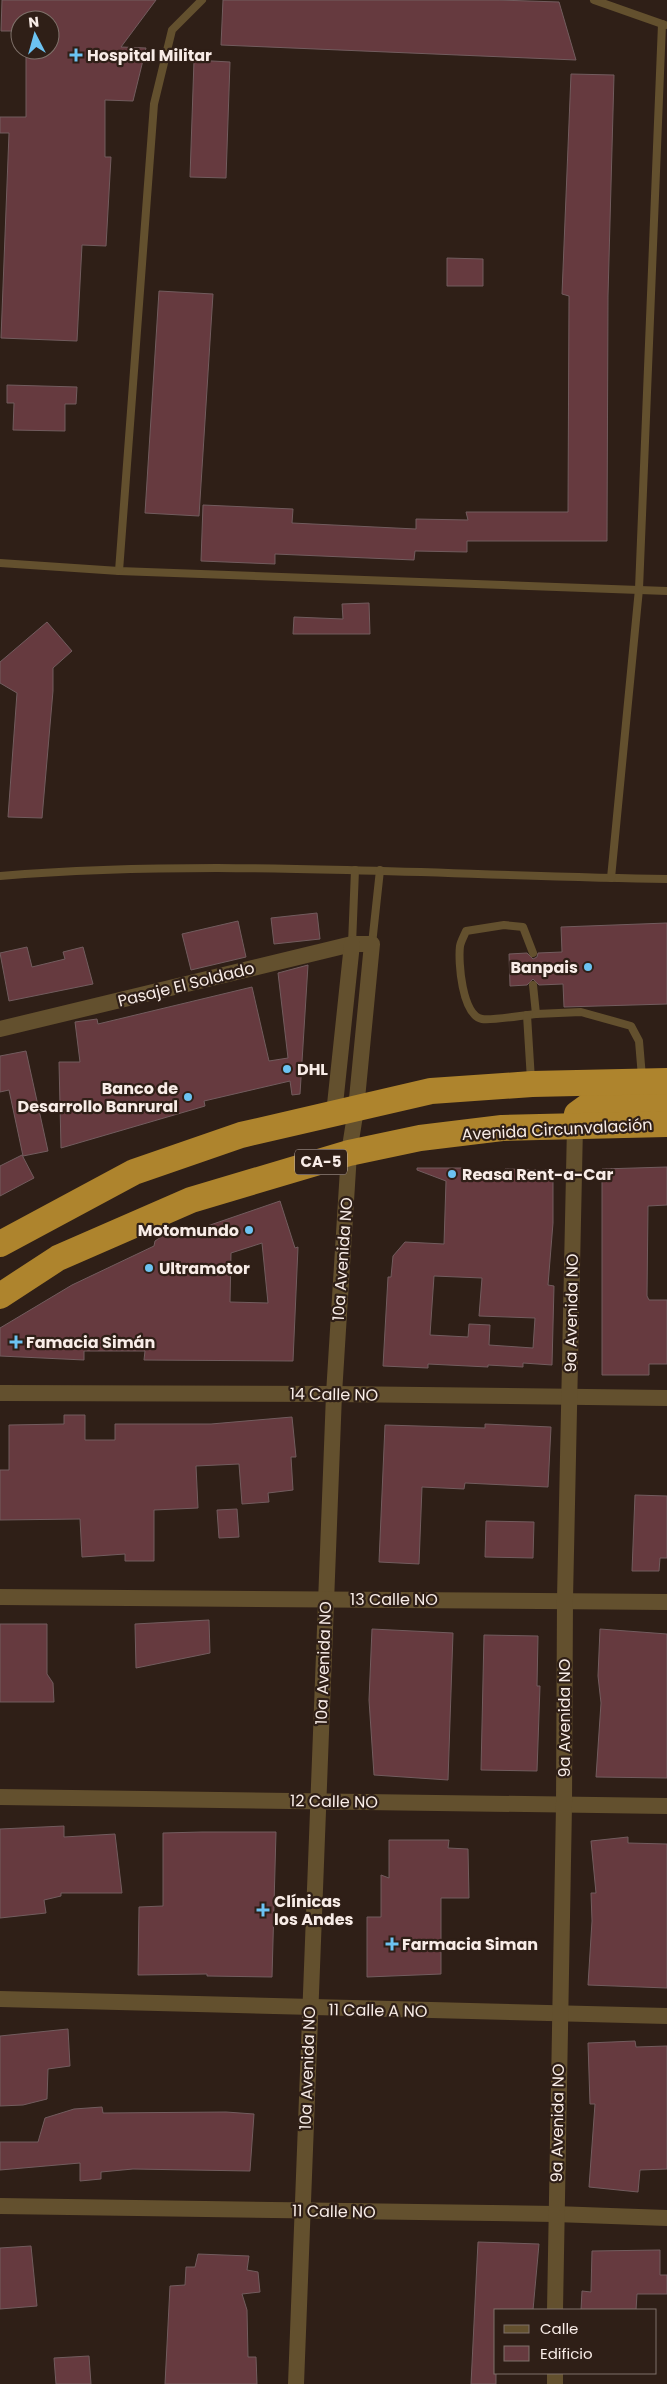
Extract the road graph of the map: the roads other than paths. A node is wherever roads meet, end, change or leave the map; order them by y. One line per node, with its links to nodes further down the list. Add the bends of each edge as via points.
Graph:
1 (202, 0): 5 (lane, via 172,30 154,104)
2 (594, 0): 3 (lane)
3 (664, 25): 6 (lane)
4 (0, 563): 5 (lane)
5 (119, 571): 6 (lane)
6 (639, 589): 7 (lane); 11 (lane)
7 (667, 591)
8 (355, 870): 9 (lane); 10 (lane, via 94,870); 13 (lane)
9 (380, 870): 11 (lane); 14 (lane)
10 (0, 876)
11 (611, 878): 12 (lane)
12 (667, 879)
13 (352, 944): 14 (street, Pasaje El Soldado); 18 (street, Pasaje El Soldado); 22 (street, 10a Avenida NO)
14 (372, 944): 22 (street, 10a Avenida NO)
15 (533, 953): 17 (lane, via 523,927 504,925 466,931 460,945 463,984 468,1006 474,1015 482,1019)
16 (534, 985): 17 (lane)
17 (532, 1014): 19 (lane, via 581,1012 631,1026); 20 (lane)
18 (0, 1029)
19 (655, 1082): 20 (highway)
20 (532, 1084): 22 (highway, via 431,1091)
21 (667, 1103): 24 (highway, via 588,1106 577,1114)
22 (345, 1112): 25 (street, 10a Avenida NO); 26 (highway, via 241,1135 134,1172)
23 (667, 1124): 24 (highway, Avenida Circunvalación / CA-5)
24 (575, 1126): 25 (highway, Avenida Circunvalación / CA-5, via 502,1128 429,1137); 30 (street, 9a Avenida NO)
25 (349, 1153): 27 (highway, Avenida Circunvalación / CA-5, via 191,1200 58,1258); 29 (street, 10a Avenida NO)
26 (0, 1244)
27 (0, 1296)
28 (0, 1393): 29 (street, 14 Calle NO)
29 (334, 1394): 30 (street, 14 Calle NO); 34 (street, 10a Avenida NO)
30 (570, 1398): 31 (street, 14 Calle NO); 33 (street, 9a Avenida NO)
31 (667, 1398)
32 (0, 1597): 34 (street, 13 Calle NO)
33 (565, 1599): 34 (street, 13 Calle NO); 35 (street, 13 Calle NO); 38 (street, 9a Avenida NO)
34 (326, 1600): 37 (street, 10a Avenida NO)
35 (667, 1602)
36 (0, 1797): 37 (street, 12 Calle NO)
37 (319, 1801): 38 (street, 12 Calle NO); 41 (street, 10a Avenida NO)
38 (564, 1805): 39 (street, 12 Calle NO); 42 (street, 9a Avenida NO)
39 (667, 1806)
40 (0, 1999): 41 (street, 11 Calle A NO)
41 (310, 2008): 42 (street, 11 Calle A NO); 45 (street, 10a Avenida NO)
42 (559, 2014): 43 (street, 11 Calle A NO); 46 (street, 9a Avenida NO)
43 (667, 2016)
44 (0, 2206): 45 (street, 11 Calle NO)
45 (301, 2210): 46 (street, 11 Calle NO); 49 (street, 10a Avenida NO)
46 (556, 2214): 47 (street, 11 Calle NO); 48 (street, 9a Avenida NO)
47 (667, 2218)
48 (555, 2309)
49 (296, 2384)

